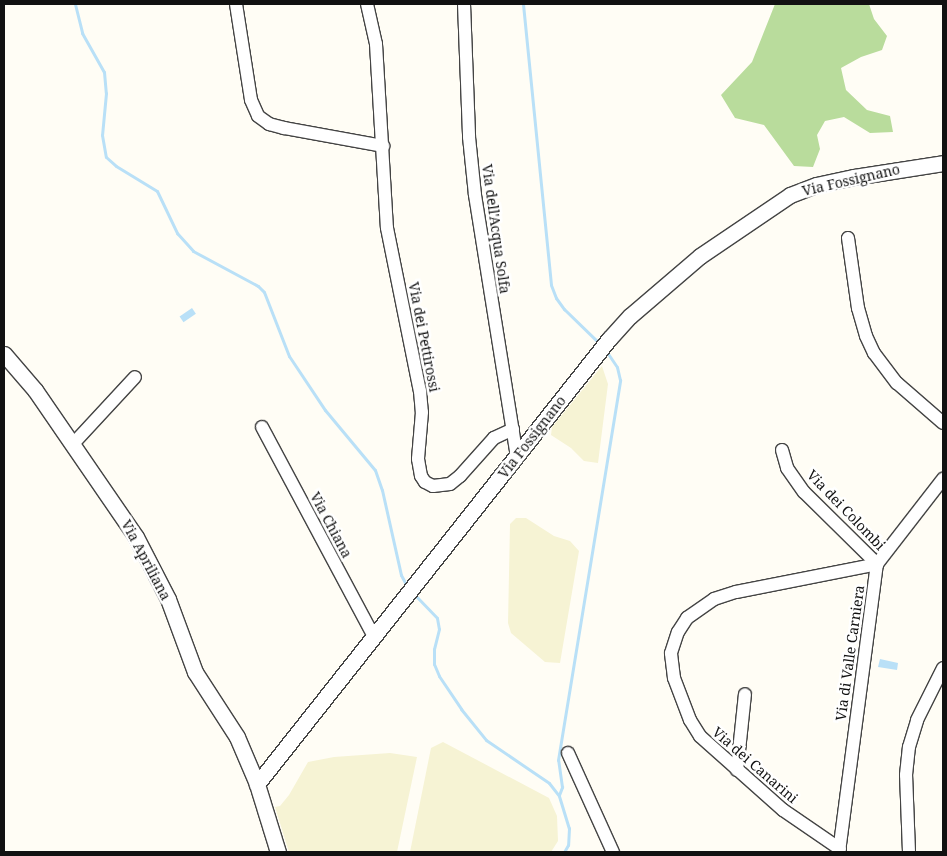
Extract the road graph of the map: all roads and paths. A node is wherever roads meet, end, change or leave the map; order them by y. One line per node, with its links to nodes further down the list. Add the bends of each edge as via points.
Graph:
1 (236, 4): 4 (street, via 250,100 258,116 269,124 284,128)
2 (367, 4): 4 (street, Via dei Pettirossi, via 376,44)
3 (464, 4): 11 (street, Via dell'Acqua Solfa, via 474,188)
4 (383, 146): 11 (street, Via dei Pettirossi, via 390,246 420,391 422,412 418,464 421,476 433,486 450,484 494,438)
5 (943, 163): 14 (street, Via Fossignano, via 854,177 790,195 686,266 644,302 609,339)
6 (848, 238): 9 (street, via 858,308 874,353 895,381)
7 (4, 354): 12 (street, Via Apriliana, via 30,382)
8 (135, 377): 12 (street)
9 (943, 423)
10 (262, 427): 17 (street, Via Chiana)
11 (513, 429): 14 (street, Via dell'Acqua Solfa)
12 (73, 444): 22 (street, Via Apriliana, via 148,559 168,599 194,672 237,737)
13 (782, 450): 16 (street, Via dei Colombi, via 787,468 804,492)
14 (517, 456): 17 (street, Via Fossignano)
15 (943, 479): 16 (street)
16 (877, 564): 21 (street, Via dei Canarini, via 730,593 705,604 685,620 672,652 674,678 696,731); 23 (street, Via di Valle Carniera)
17 (374, 637): 22 (street, Via Fossignano)
18 (943, 668): 26 (street, via 917,720 909,747 906,775)
19 (745, 694): 21 (street)
20 (568, 753): 25 (street)
21 (737, 770): 23 (street, Via dei Canarini, via 783,810)
22 (257, 784): 24 (street)
23 (840, 851)
24 (278, 852)
25 (613, 852)
26 (909, 852)

